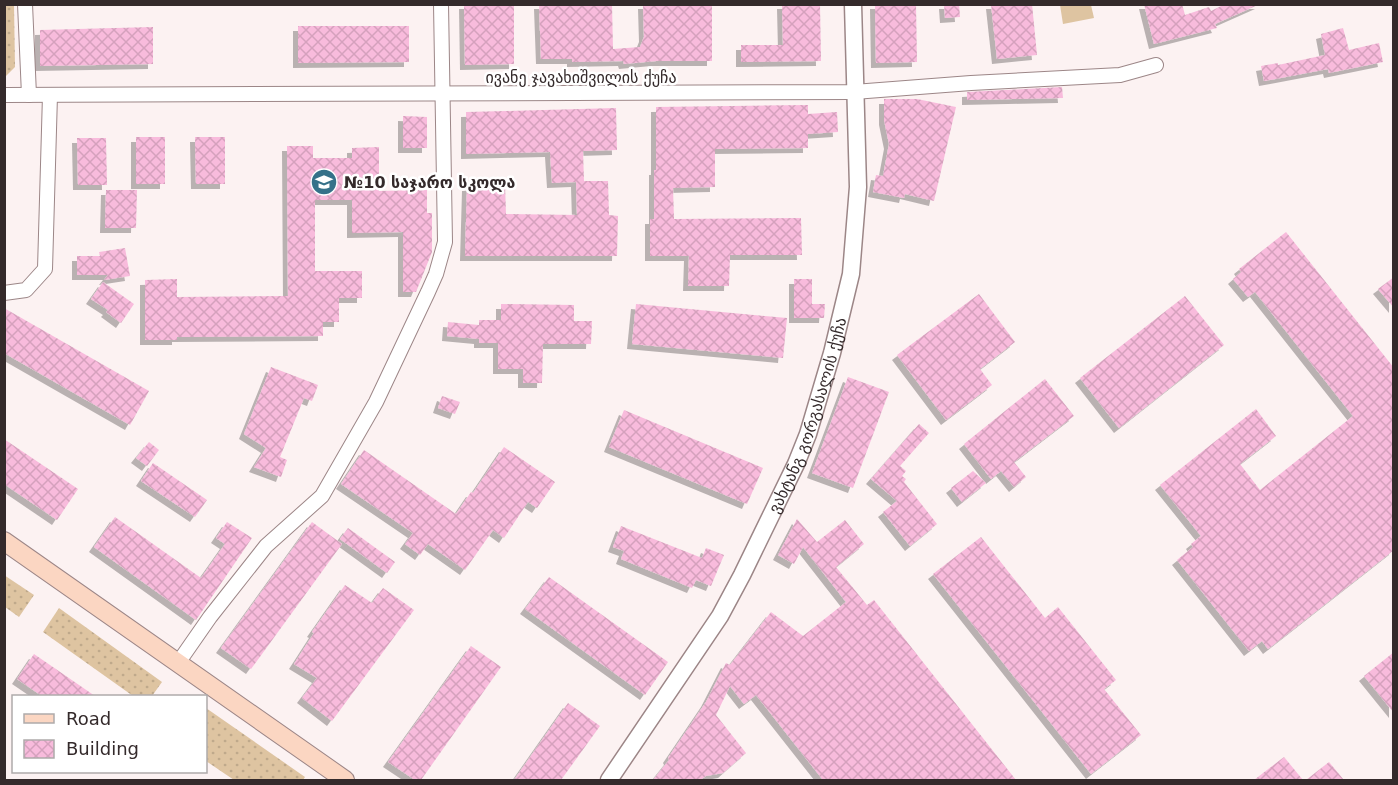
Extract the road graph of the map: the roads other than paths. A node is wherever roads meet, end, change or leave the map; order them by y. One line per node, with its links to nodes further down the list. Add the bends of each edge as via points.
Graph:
1 (25, 4): 8 (street)
2 (441, 4): 6 (street)
3 (853, 4): 5 (street, ვახტანგ გორგასალის ქუჩა)
4 (1156, 65): 5 (street, ივანე ჯავახიშვილის ქუჩა, via 1119,75)
5 (854, 92): 6 (street, ივანე ჯავახიშვილის ქუჩა); 14 (street, ვახტანგ გორგასალის ქუჩა, via 858,187 851,274 808,434 720,616)
6 (442, 93): 9 (street, ივანე ჯავახიშვილის ქუჩა); 12 (street, via 445,242 428,292 376,402 322,496 266,546)
7 (4, 95): 8 (street, ივანე ჯავახიშვილის ქუჩა)
8 (29, 95): 9 (street, ივანე ჯავახიშვილის ქუჩა)
9 (50, 95): 10 (street, via 45,269 26,290)
10 (4, 293)
11 (4, 541): 12 (main road)
12 (178, 663): 13 (main road)
13 (345, 780)
14 (609, 780)

